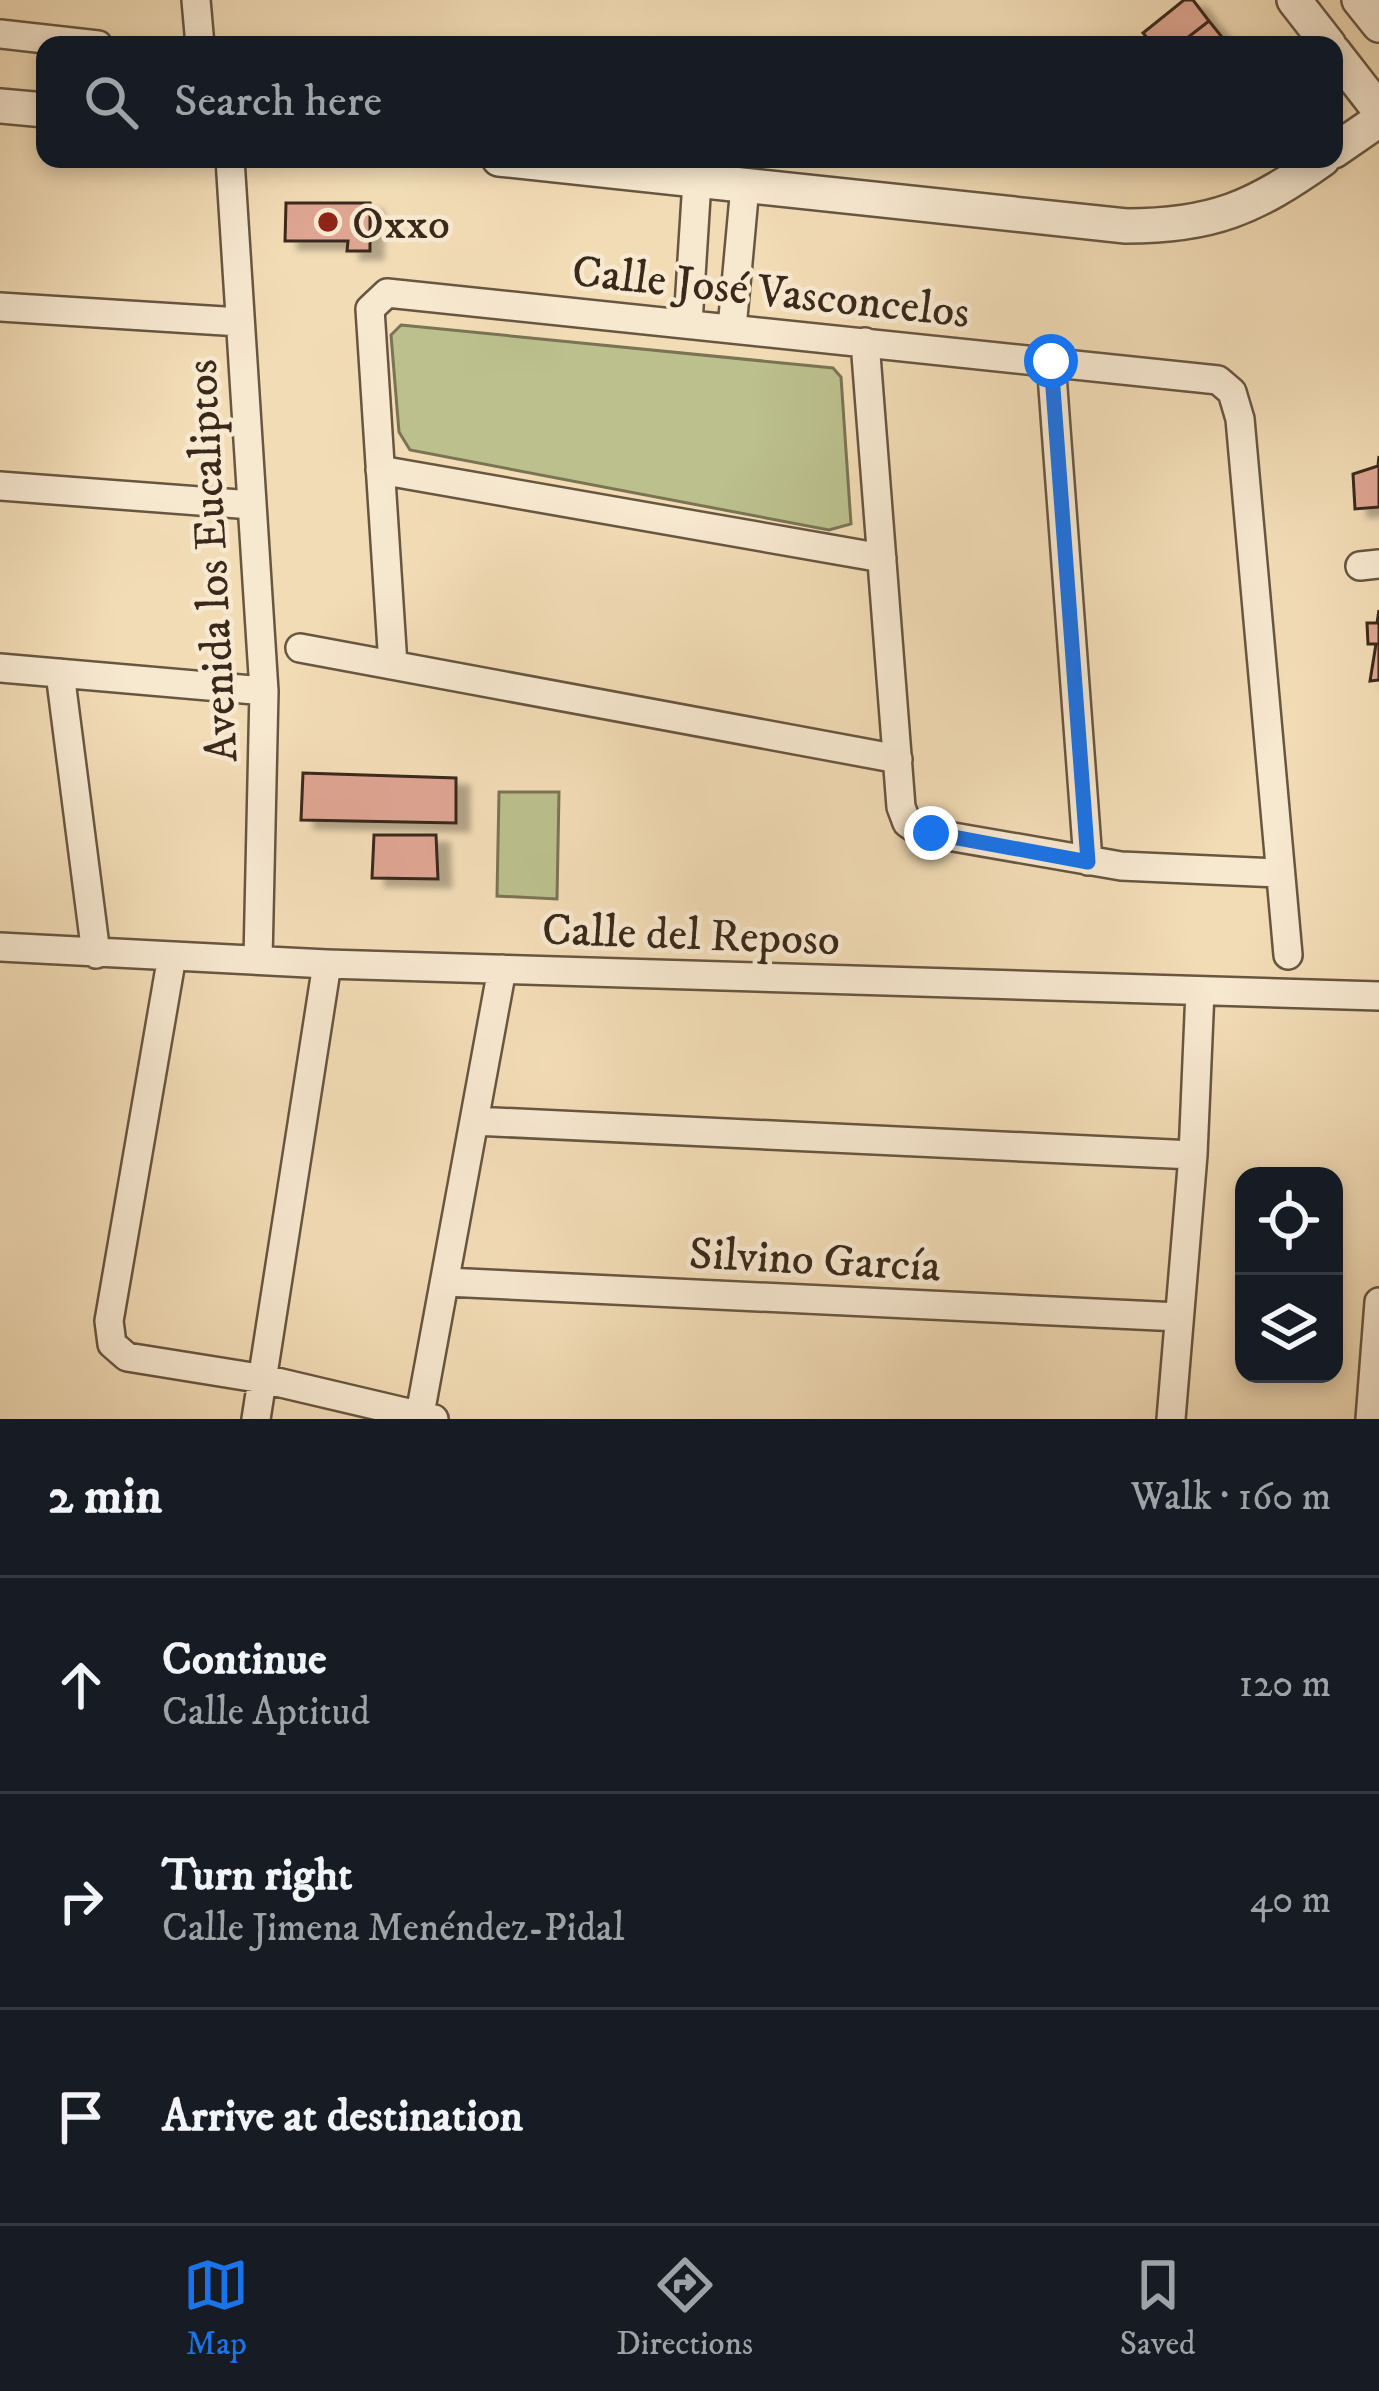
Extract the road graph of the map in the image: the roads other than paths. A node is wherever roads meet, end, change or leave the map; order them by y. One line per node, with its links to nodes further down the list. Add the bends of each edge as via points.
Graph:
1 (196, 0): 6 (street)
2 (1294, 0): 7 (street)
3 (1358, 0): 4 (street)
4 (1379, 25)
5 (0, 34): 8 (street)
6 (199, 36)
7 (1322, 36)
8 (36, 38)
9 (1343, 64): 12 (street)
10 (0, 106): 11 (street)
11 (36, 109)
12 (1379, 110)
13 (1379, 120): 14 (street)
14 (1343, 146)
15 (231, 168): 21 (street, Avenida los Eucaliptos)
16 (576, 168): 18 (street)
17 (1309, 168): 19 (street, via 1241,210 1157,226)
18 (697, 182): 19 (street); 22 (street)
19 (745, 186): 23 (street)
20 (0, 307): 21 (street)
21 (240, 322): 28 (street, Avenida los Eucaliptos)
22 (688, 323): 23 (street, Calle José Vasconcelos); 26 (street, Calle José Vasconcelos, via 395,293 378,298 370,309)
23 (732, 328): 24 (street, Calle José Vasconcelos)
24 (865, 342): 25 (street, Calle José Vasconcelos); 29 (street)
25 (1051, 361): 36 (street); 37 (street, Calle José Vasconcelos, via 1226,385 1240,419)
26 (380, 470): 29 (street); 31 (street)
27 (0, 485): 28 (street)
28 (252, 505): 34 (street, Avenida los Eucaliptos)
29 (882, 558): 35 (street)
30 (300, 648): 31 (street)
31 (393, 665): 35 (street)
32 (0, 668): 33 (street)
33 (60, 673): 34 (street); 39 (street)
34 (264, 692): 42 (street, Avenida los Eucaliptos)
35 (898, 759): 36 (street, via 901,807 919,831)
36 (1088, 862): 37 (street)
37 (1280, 873): 40 (street)
38 (0, 946): 39 (street, Calle del Reposo)
39 (96, 954): 41 (street, Calle del Reposo)
40 (1288, 955)
41 (172, 956): 42 (street, Calle del Reposo); 53 (street, via 109,1322 112,1344 127,1357)
42 (258, 959): 43 (street, Calle del Reposo)
43 (327, 964): 44 (street, Calle del Reposo); 53 (street)
44 (502, 969): 45 (street, Calle del Reposo); 47 (street)
45 (1200, 991): 46 (street, Calle del Reposo); 48 (street)
46 (1379, 996)
47 (474, 1121): 48 (street); 49 (street)
48 (1193, 1155): 51 (street)
49 (446, 1282): 51 (street, Silvino García); 54 (street)
50 (1379, 1302): 52 (street)
51 (1179, 1317): 56 (street)
52 (1378, 1343): 57 (street)
53 (264, 1379): 54 (street); 55 (street)
54 (427, 1416)
55 (256, 1419)
56 (1171, 1419)
57 (1370, 1419)

